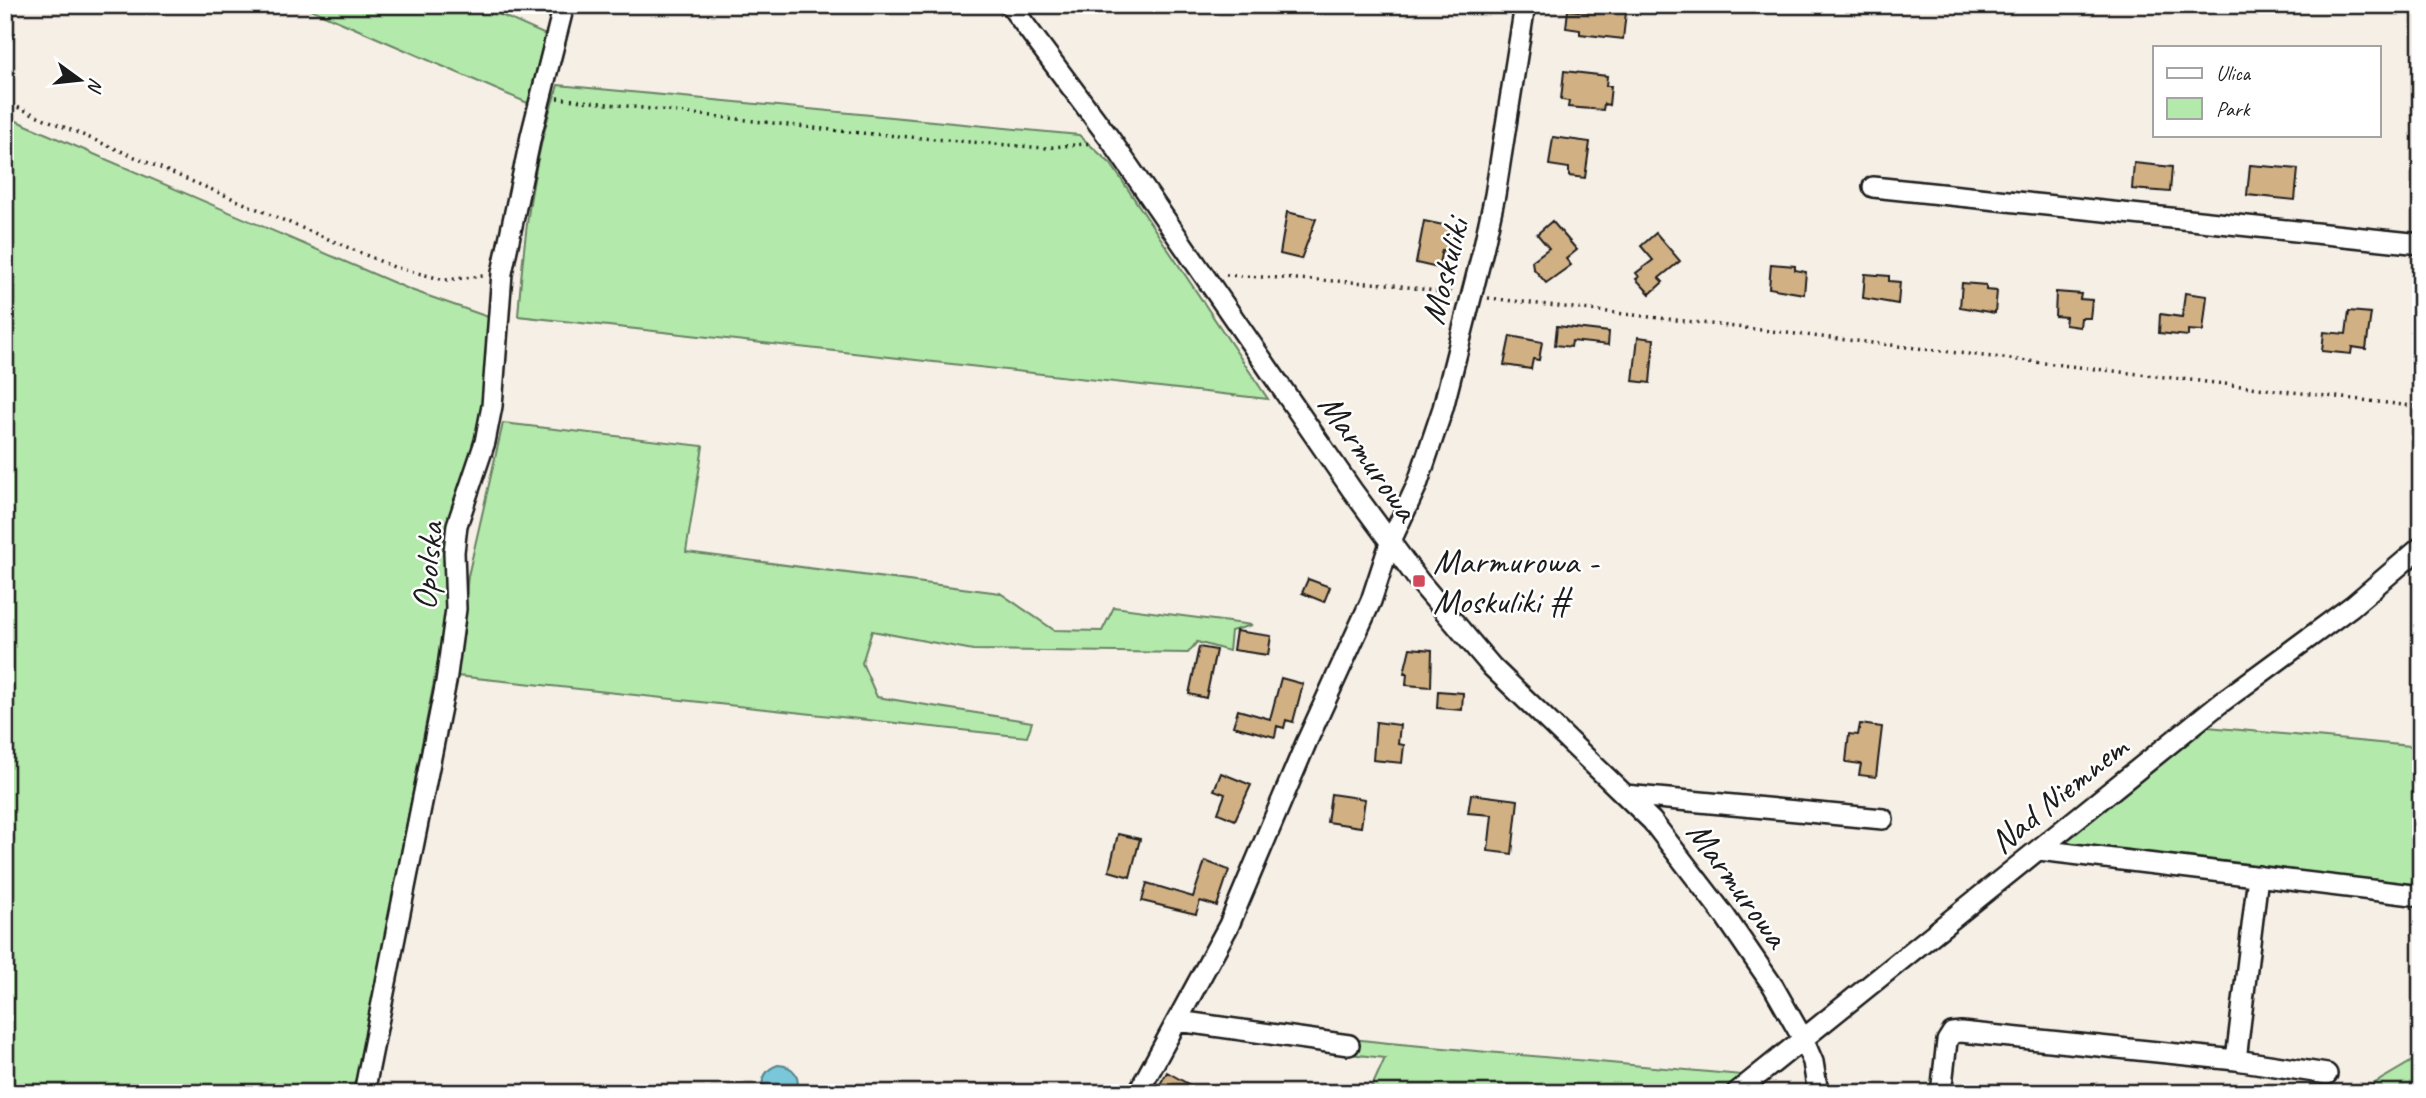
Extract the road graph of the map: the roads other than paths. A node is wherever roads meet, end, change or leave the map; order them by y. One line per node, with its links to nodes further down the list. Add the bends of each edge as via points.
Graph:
1 (564, 5): 19 (street, Opolska, via 502,273 492,405 485,442 457,525 456,609 446,682)
2 (1010, 5): 6 (street, Marmurowa, via 1110,139)
3 (1525, 5): 6 (street, Moskuliki, via 1494,195 1443,408 1417,485)
4 (1873, 187): 5 (street)
5 (2421, 244)
6 (1390, 543): 8 (street, Marmurowa, via 1492,667); 13 (street, Moskuliki, via 1371,601 1229,925)
7 (2421, 547): 10 (street, Nad Niemnem)
8 (1625, 795): 9 (street); 14 (street, Marmurowa, via 1653,821 1725,916)
9 (1883, 819)
10 (2039, 850): 11 (street); 14 (street, Nad Niemnem)
11 (2258, 876): 12 (street); 16 (street)
12 (2421, 896)
13 (1178, 1021): 15 (street); 18 (street, Moskuliki)
14 (1804, 1039): 20 (street, Nad Niemnem); 21 (street, Marmurowa)
15 (1349, 1045)
16 (2236, 1060): 17 (street); 22 (street, via 1961,1032 1947,1041)
17 (2327, 1074)
18 (1139, 1091)
19 (364, 1093)
20 (1736, 1093)
21 (1818, 1093)
22 (1941, 1093)

